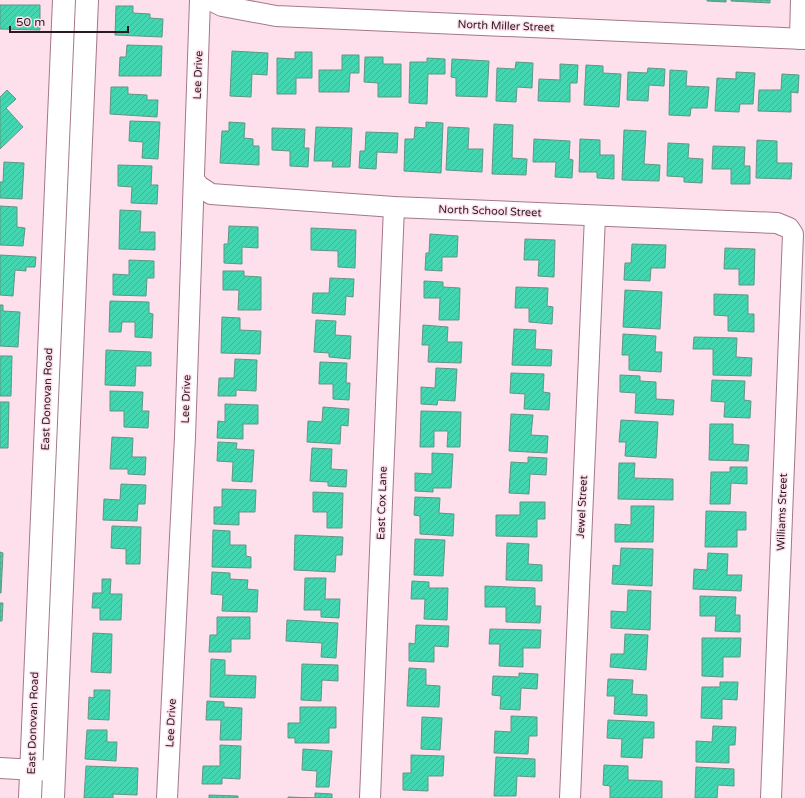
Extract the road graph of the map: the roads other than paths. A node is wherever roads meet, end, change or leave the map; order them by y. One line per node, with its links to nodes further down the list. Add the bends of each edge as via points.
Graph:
1 (64, 0): 12 (main road, East Donovan Road)
2 (87, 0): 13 (main road, East Donovan Road)
3 (200, 0): 7 (street, Lee Drive)
4 (210, 0): 6 (street, North Miller Street, via 222,6 276,16)
5 (801, 0): 6 (street)
6 (802, 39)
7 (195, 181): 8 (street, North School Street, via 211,194); 16 (street, Lee Drive)
8 (394, 207): 9 (street, North School Street); 17 (street, East Cox Lane)
9 (595, 216): 10 (street, North School Street, via 777,223); 18 (street, Jewel Street)
10 (789, 228): 19 (street, Williams Street, via 793,234)
11 (0, 768): 12 (street)
12 (31, 770): 13 (street); 14 (main road, East Donovan Road)
13 (54, 771): 15 (main road, East Donovan Road)
14 (30, 798)
15 (54, 798)
16 (167, 798)
17 (370, 798)
18 (570, 798)
19 (771, 798)

